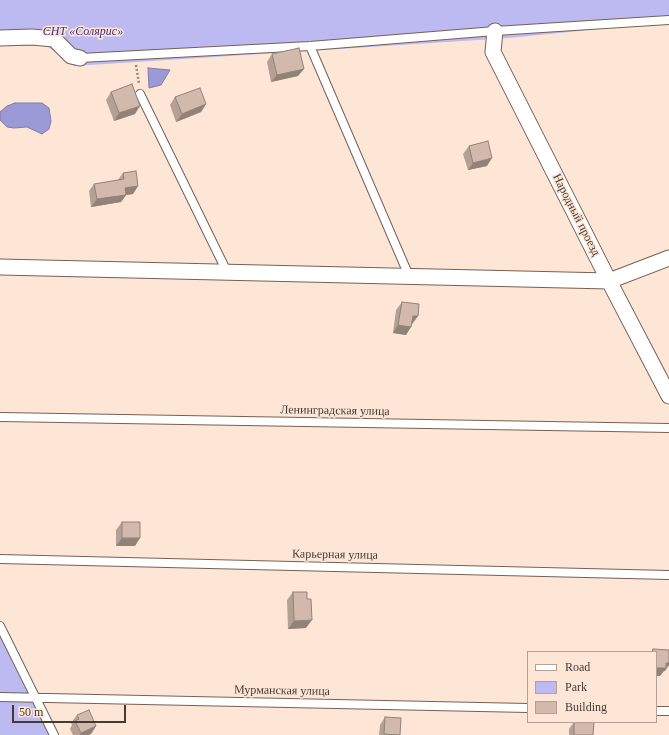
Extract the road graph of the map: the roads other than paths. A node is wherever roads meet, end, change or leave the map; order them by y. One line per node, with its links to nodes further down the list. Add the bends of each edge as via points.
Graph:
1 (669, 20): 2 (lane)
2 (495, 31): 4 (lane); 11 (street, Народный проезд, via 493,52)
3 (0, 38): 5 (street, via 54,39 71,56)
4 (310, 46): 5 (lane); 10 (lane)
5 (80, 58)
6 (140, 94): 9 (lane)
7 (669, 258): 11 (street)
8 (0, 267): 9 (street)
9 (227, 272): 10 (street)
10 (409, 276): 11 (street)
11 (609, 281): 12 (street, Народный проезд)
12 (669, 396)
13 (0, 418): 14 (lane, Ленинградская улица)
14 (669, 428)
15 (0, 559): 16 (lane, Карьерная улица)
16 (669, 575)
17 (0, 626): 19 (lane)
18 (0, 697): 19 (lane, Мурманская улица)
19 (36, 698): 20 (lane, Мурманская улица); 23 (lane)
20 (527, 708)
21 (657, 711): 22 (lane)
22 (669, 711)
23 (54, 735)

